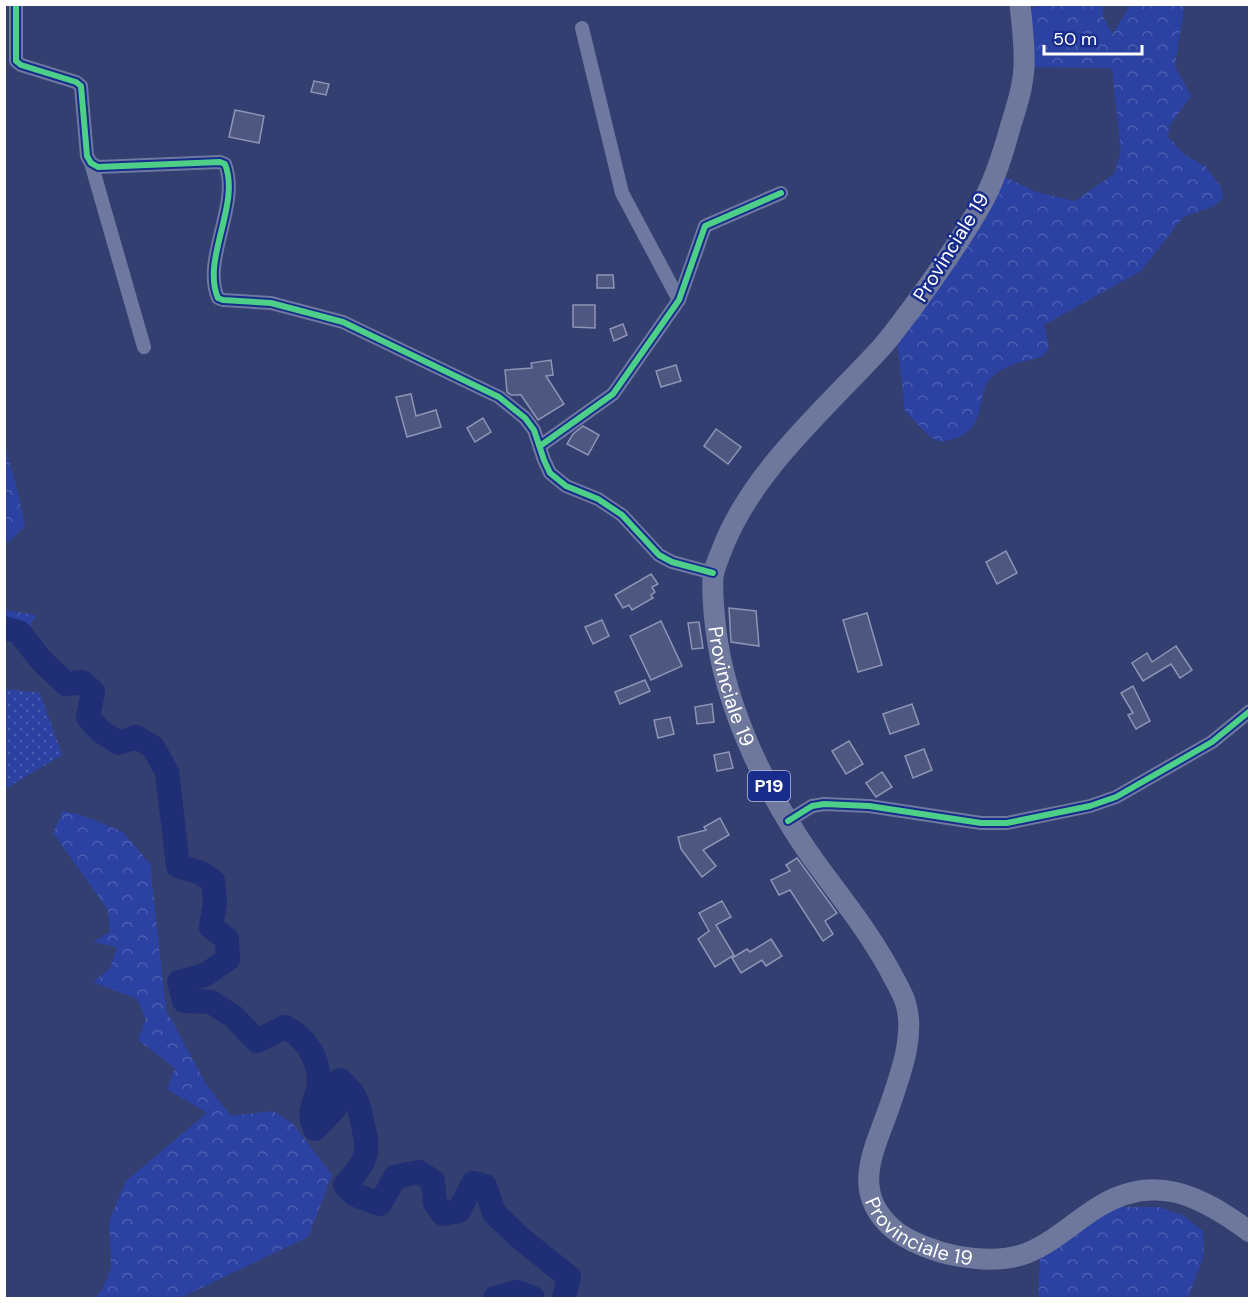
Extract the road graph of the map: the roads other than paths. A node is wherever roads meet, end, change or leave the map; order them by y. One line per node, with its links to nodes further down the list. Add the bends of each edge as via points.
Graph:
1 (16, 4): 4 (street, via 16,61 81,86 87,156)
2 (1020, 4): 9 (main road, Provinciale 19 / P19, via 1024,68 1019,98 983,201 883,346 792,443 736,516)
3 (582, 28): 6 (street, via 622,192)
4 (91, 163): 7 (street); 8 (street, via 98,167 225,164 228,200 214,268 218,298 271,303 343,322 498,397 525,418)
5 (781, 193): 6 (street, via 705,226)
6 (679, 300): 8 (street, via 613,394)
7 (144, 346)
8 (540, 446): 9 (street, via 550,473 566,486 598,499 622,515 659,555)
9 (713, 573): 11 (main road, Provinciale 19 / P19, via 716,632 739,722)
10 (1250, 711): 11 (street, via 1212,742 1116,797 1090,806 1007,823 981,823 869,806 824,804 812,806)
11 (788, 820): 12 (main road, Provinciale 19 / P19, via 863,926 903,996 909,1015 907,1051 870,1160 872,1197 882,1218 894,1230 945,1254 975,1259 1006,1258 1028,1252 1125,1193 1158,1190 1202,1200)
12 (1250, 1232)

